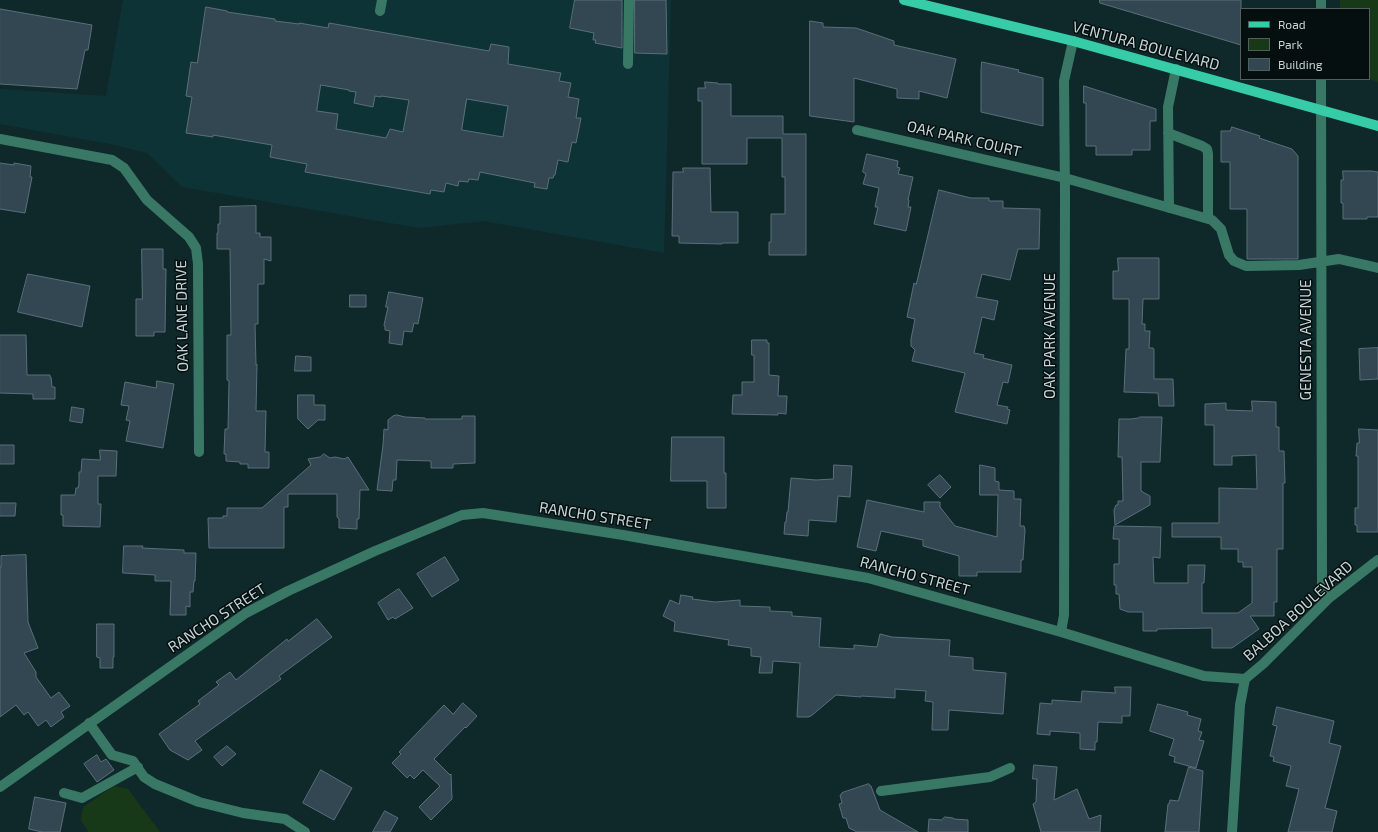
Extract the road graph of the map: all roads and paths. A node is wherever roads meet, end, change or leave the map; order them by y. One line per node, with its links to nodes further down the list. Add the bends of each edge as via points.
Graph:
1 (382, 0): 4 (street)
2 (629, 0): 6 (street)
3 (904, 0): 5 (main road, VENTURA BOULEVARD)
4 (380, 12)
5 (1073, 41): 7 (main road, VENTURA BOULEVARD); 14 (street, OAK PARK AVENUE, via 1064,80)
6 (628, 64)
7 (1176, 69): 9 (main road, VENTURA BOULEVARD); 12 (street, via 1168,107)
8 (1321, 80): 9 (street, GENESTA AVENUE)
9 (1321, 110): 10 (main road, VENTURA BOULEVARD); 17 (street, GENESTA AVENUE)
10 (1378, 126)
11 (857, 130): 14 (street, OAK PARK COURT)
12 (1168, 133): 15 (street); 16 (street, via 1207,149)
13 (0, 139): 19 (street, OAK LANE DRIVE, via 112,160 124,168 147,200 182,230 196,248)
14 (1065, 178): 15 (street, OAK PARK COURT); 22 (street, OAK PARK AVENUE, via 1064,615)
15 (1169, 208): 16 (street, OAK PARK COURT)
16 (1208, 219): 17 (street, via 1221,229 1229,255 1234,261 1246,266 1298,266)
17 (1321, 261): 18 (street, via 1339,259); 21 (street, GENESTA AVENUE, via 1322,587)
18 (1378, 268)
19 (199, 452)
20 (1378, 560): 21 (street, BALBOA BOULEVARD)
21 (1330, 598): 23 (street, BALBOA BOULEVARD)
22 (1061, 632): 23 (street, RANCHO STREET, via 1204,676); 24 (street, RANCHO STREET, via 868,578 483,513 462,515 374,551 246,613)
23 (1245, 679): 31 (street, BALBOA BOULEVARD, via 1240,706)
24 (89, 723): 25 (street, via 112,755 133,761); 27 (street, RANCHO STREET)
25 (138, 767): 29 (street, via 82,798); 30 (street, via 144,777 155,784 199,802 243,813 285,819)
26 (1010, 768): 28 (street, via 990,777)
27 (0, 787)
28 (881, 791)
29 (64, 793)
30 (305, 832)
31 (1232, 832)

